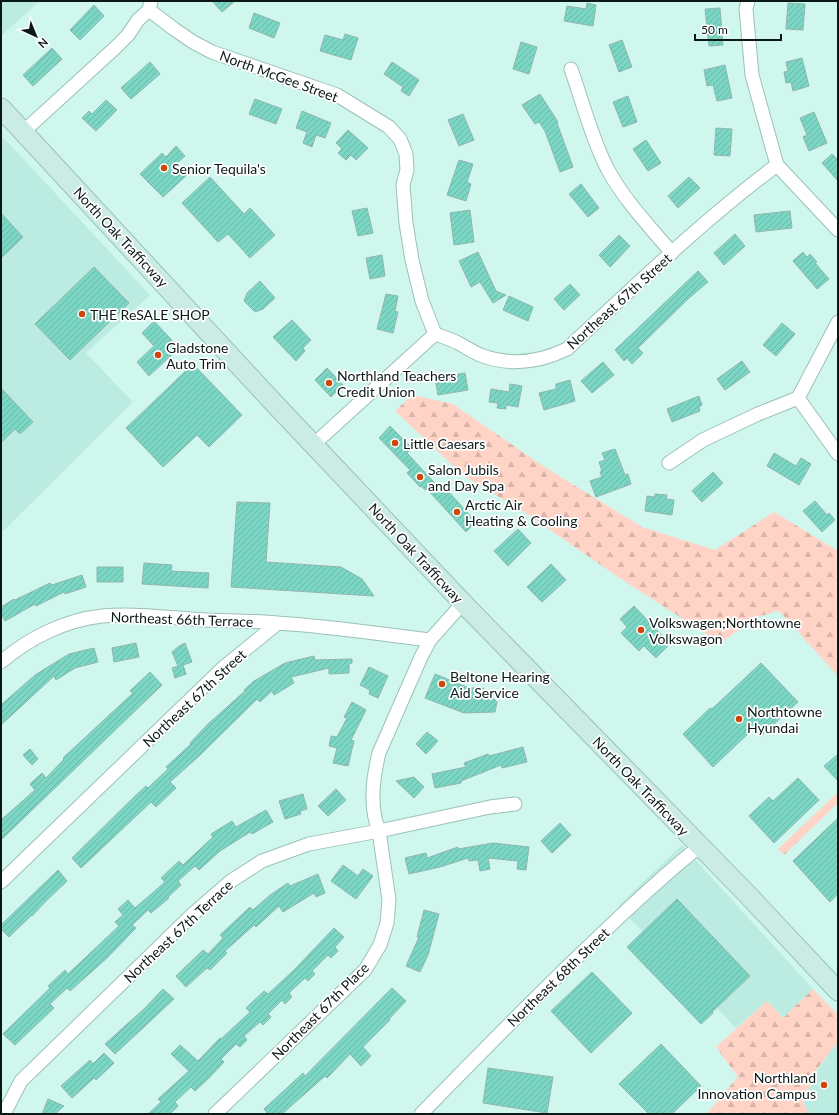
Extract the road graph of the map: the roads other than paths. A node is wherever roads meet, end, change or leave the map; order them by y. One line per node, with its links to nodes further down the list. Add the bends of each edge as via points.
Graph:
1 (748, 1): 6 (street, via 746,9 752,75)
2 (150, 5): 5 (street, via 128,35); 10 (street, North McGee Street, via 174,29 212,52 337,95 395,133 403,146 407,162 403,185 412,260 422,301)
3 (571, 69): 8 (street, via 597,147 609,171 623,193)
4 (1, 108): 5 (main road, North Oak Trafficway)
5 (23, 132): 12 (main road, North Oak Trafficway)
6 (777, 165): 7 (street); 8 (street, Northeast 67th Street, via 728,203)
7 (838, 230)
8 (672, 253): 10 (street, Northeast 67th Street, via 566,349 551,356 534,361 499,360 482,356)
9 (838, 322): 11 (street)
10 (435, 334): 12 (street)
11 (798, 398): 13 (street); 14 (street, via 703,440)
12 (314, 445): 15 (main road, North Oak Trafficway)
13 (838, 454)
14 (669, 463)
15 (462, 603): 17 (street, Northeast 67th Place); 21 (main road, North Oak Trafficway)
16 (278, 623): 17 (street); 18 (street, Northeast 66th Terrace, via 155,616 101,616 50,630 31,640); 22 (street, Northeast 67th Street, via 224,667)
17 (430, 640): 20 (street, Northeast 67th Place, via 379,753 373,798)
18 (1, 662)
19 (515, 804): 20 (street, Northeast 67th Terrace)
20 (378, 831): 24 (street, Northeast 67th Terrace, via 309,844 285,852 262,861 231,881 193,914 21,1081); 25 (street, Northeast 67th Place, via 389,900 388,923 380,946 365,970)
21 (700, 846): 23 (main road, North Oak Trafficway); 26 (street, Northeast 68th Street, via 624,913 517,1015)
22 (1, 882)
23 (838, 991)
24 (5, 1111)
25 (215, 1114)
26 (421, 1114)

